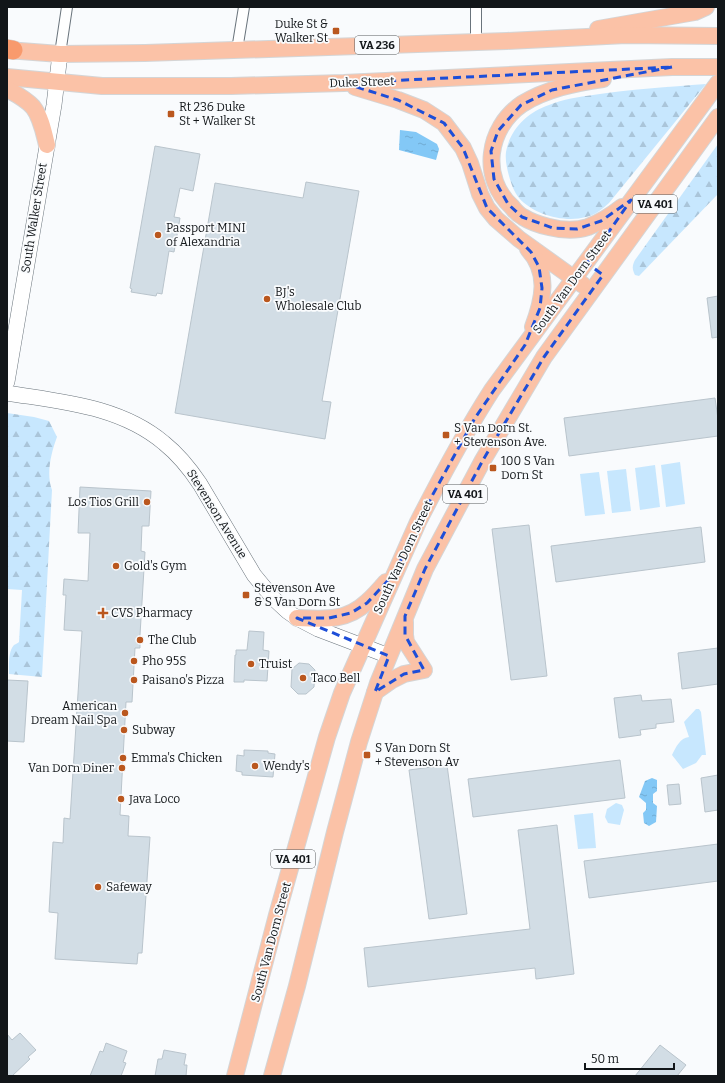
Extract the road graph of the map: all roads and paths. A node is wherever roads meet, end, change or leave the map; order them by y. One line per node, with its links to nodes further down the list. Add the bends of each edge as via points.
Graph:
1 (67, 7): 10 (street)
2 (244, 7): 9 (street)
3 (476, 7): 7 (street)
4 (706, 7): 6 (main road, via 695,12)
5 (718, 36): 6 (main road, VA 236, via 626,35)
6 (548, 38): 7 (main road, VA 236)
7 (476, 42): 9 (main road, VA 236)
8 (9, 50): 10 (main road, VA 236)
9 (237, 50): 10 (main road, VA 236)
10 (60, 54): 14 (street, South Walker Street)
11 (672, 67): 12 (main road, Duke Street); 15 (main road, Duke Street); 20 (main road, via 565,86 539,95 510,114 494,140 492,166 500,193 522,216 538,224 563,229 587,227 612,215)
12 (718, 67)
13 (7, 77): 14 (main road, Duke Street)
14 (57, 82): 15 (main road, Duke Street, via 102,86); 19 (street, South Walker Street)
15 (344, 83): 21 (main road, via 424,110 444,123 463,148 488,208 496,219)
16 (718, 83): 20 (main road, South Van Dorn Street / VA 401)
17 (7, 89): 19 (main road, via 34,108)
18 (718, 117): 23 (main road, South Van Dorn Street / VA 401)
19 (46, 145): 27 (street, South Walker Street)
20 (631, 200): 22 (main road, South Van Dorn Street / VA 401)
21 (519, 239): 24 (main road); 26 (main road, via 536,260 542,288 540,308)
22 (587, 263): 23 (main road); 24 (main road, South Van Dorn Street / VA 401)
23 (603, 275): 25 (main road, South Van Dorn Street / VA 401)
24 (575, 279): 25 (main road); 26 (main road, South Van Dorn Street / VA 401)
25 (592, 291): 30 (main road, South Van Dorn Street / VA 401, via 544,357 487,454 425,569)
26 (525, 345): 29 (main road, South Van Dorn Street / VA 401, via 474,418 428,502)
27 (7, 382)
28 (7, 393): 31 (street, Stevenson Avenue, via 65,402 116,415 142,427 164,443 190,470 254,575 280,604)
29 (394, 574): 31 (main road, via 366,603 345,616); 32 (main road, South Van Dorn Street / VA 401)
30 (405, 616): 33 (main road, South Van Dorn Street / VA 401); 34 (main road, via 406,642 424,670 404,674)
31 (297, 618): 32 (street, Stevenson Avenue)
32 (362, 646): 33 (street, Stevenson Avenue); 35 (main road, South Van Dorn Street / VA 401, via 327,737)
33 (389, 656): 34 (main road, South Van Dorn Street / VA 401)
34 (375, 692): 36 (main road, South Van Dorn Street / VA 401, via 352,766)
35 (235, 1076)
36 (272, 1076)

